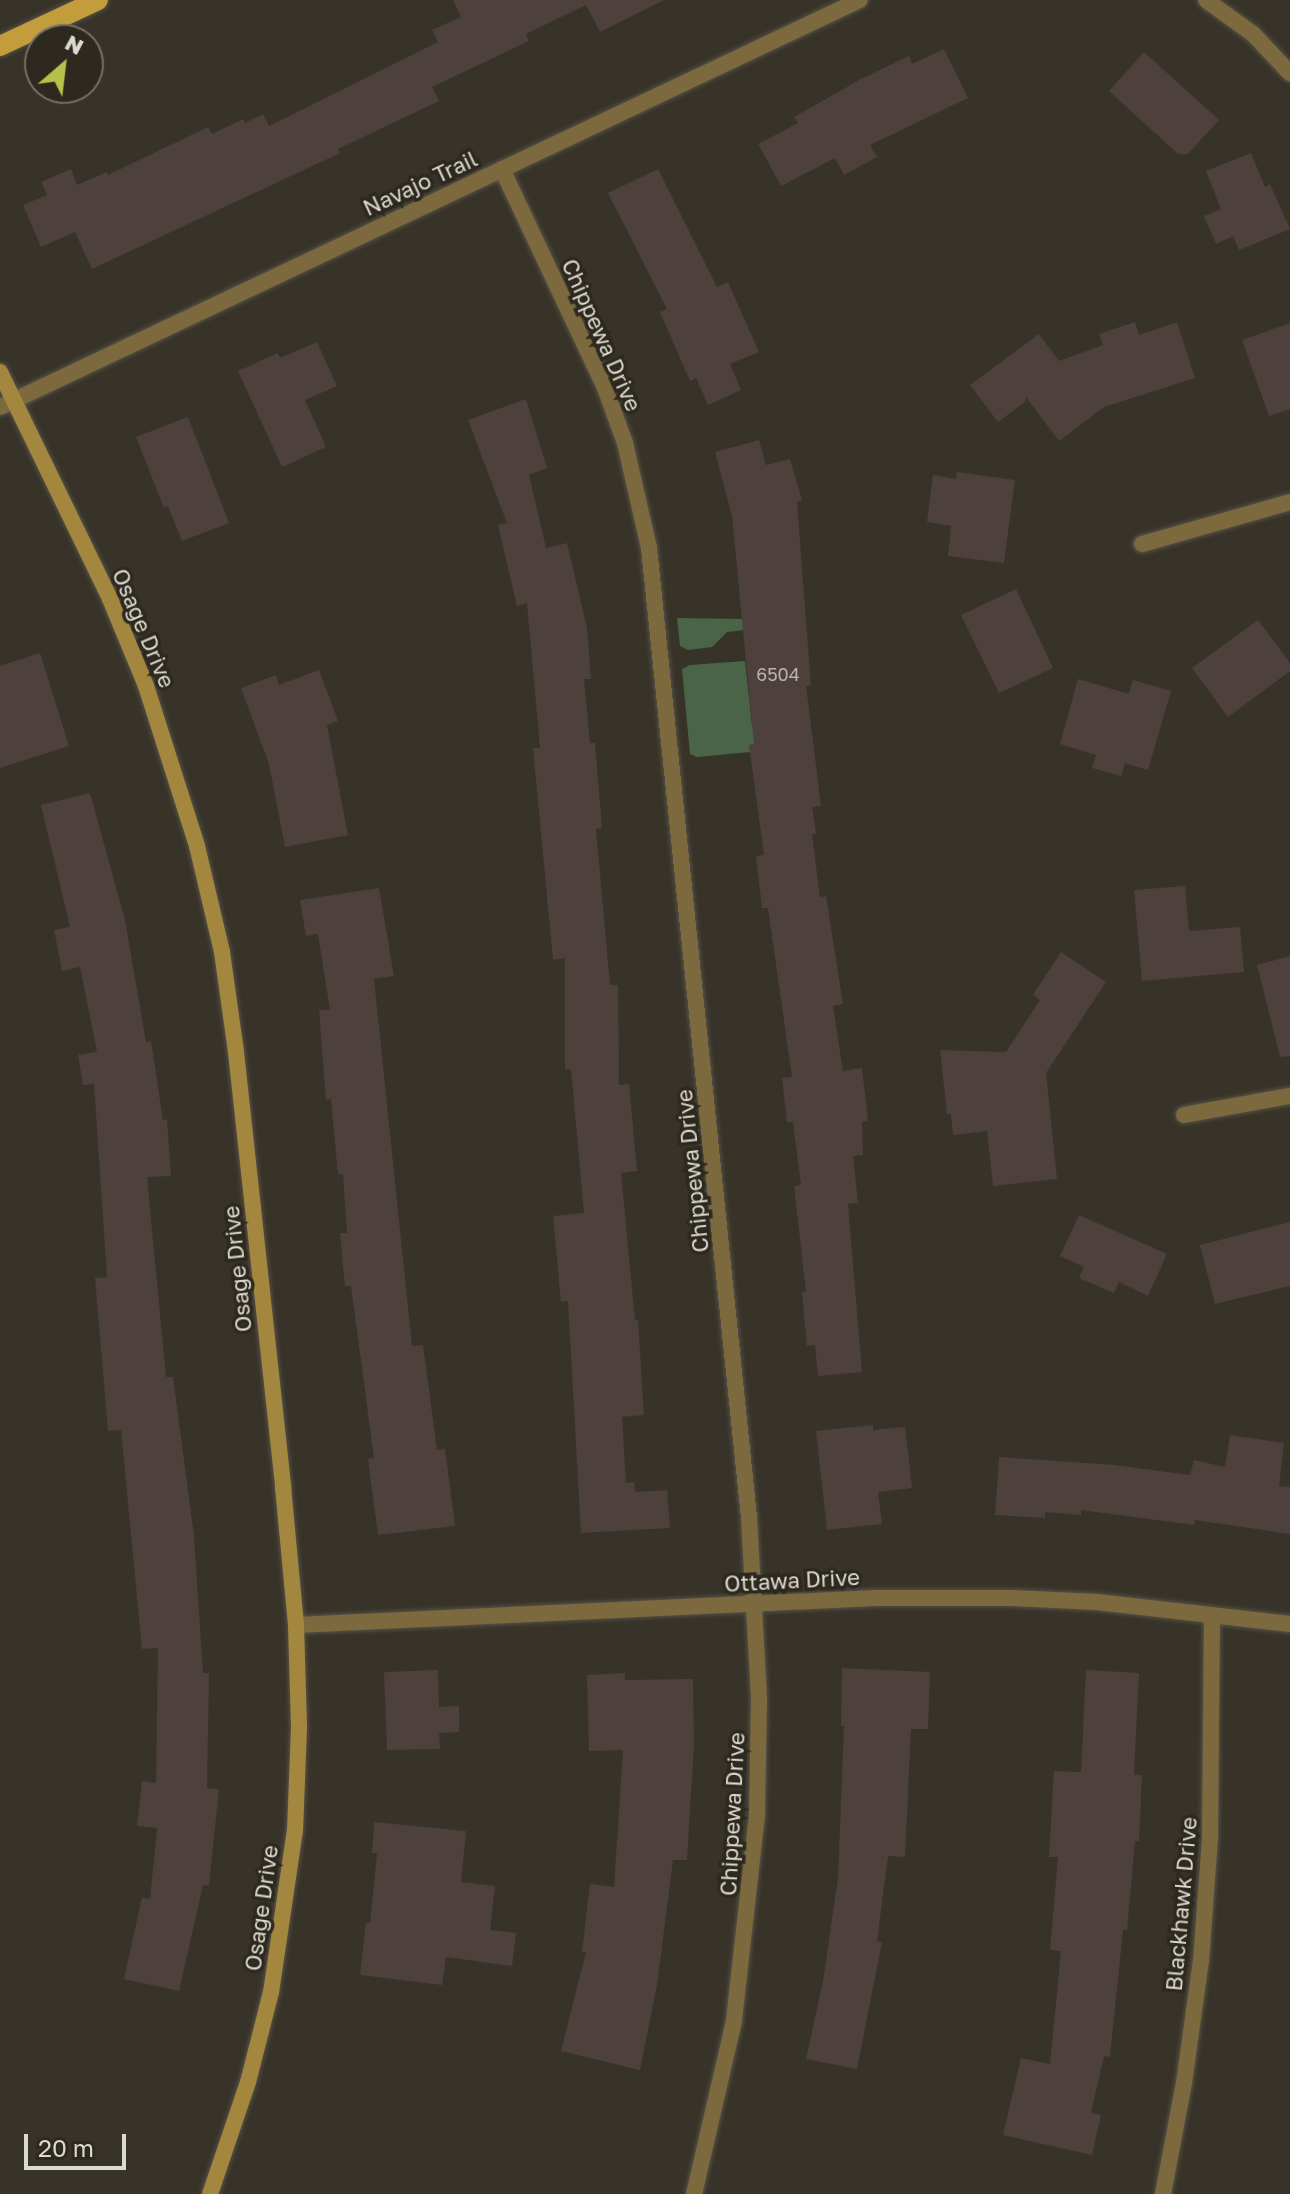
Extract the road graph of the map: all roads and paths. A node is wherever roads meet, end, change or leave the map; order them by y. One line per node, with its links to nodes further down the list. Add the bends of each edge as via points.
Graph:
1 (98, 0): 4 (main road)
2 (860, 0): 6 (street, Navajo Trail)
3 (1206, 0): 5 (street, via 1253,34)
4 (0, 46)
5 (1290, 73)
6 (502, 169): 8 (street, Navajo Trail); 13 (street, Chippewa Drive, via 605,388 625,443 649,548)
7 (0, 372): 8 (street, Osage Drive)
8 (7, 404): 16 (street, Osage Drive, via 110,599 146,686 197,846 236,1052)
9 (1290, 502): 10 (street)
10 (1142, 544)
11 (1290, 1096): 12 (street)
12 (1184, 1115)
13 (754, 1604): 14 (street, Ottawa Drive, via 1012,1598); 16 (street, Ottawa Drive); 18 (street, Chippewa Drive, via 759,1728 748,1923 734,2021)
14 (1212, 1616): 15 (street, Ottawa Drive); 19 (street, Blackhawk Drive, via 1210,1839 1201,1961)
15 (1290, 1624)
16 (296, 1625): 17 (street, Osage Drive, via 295,1830 283,1926 248,2082)
17 (210, 2194)
18 (694, 2194)
19 (1163, 2194)

